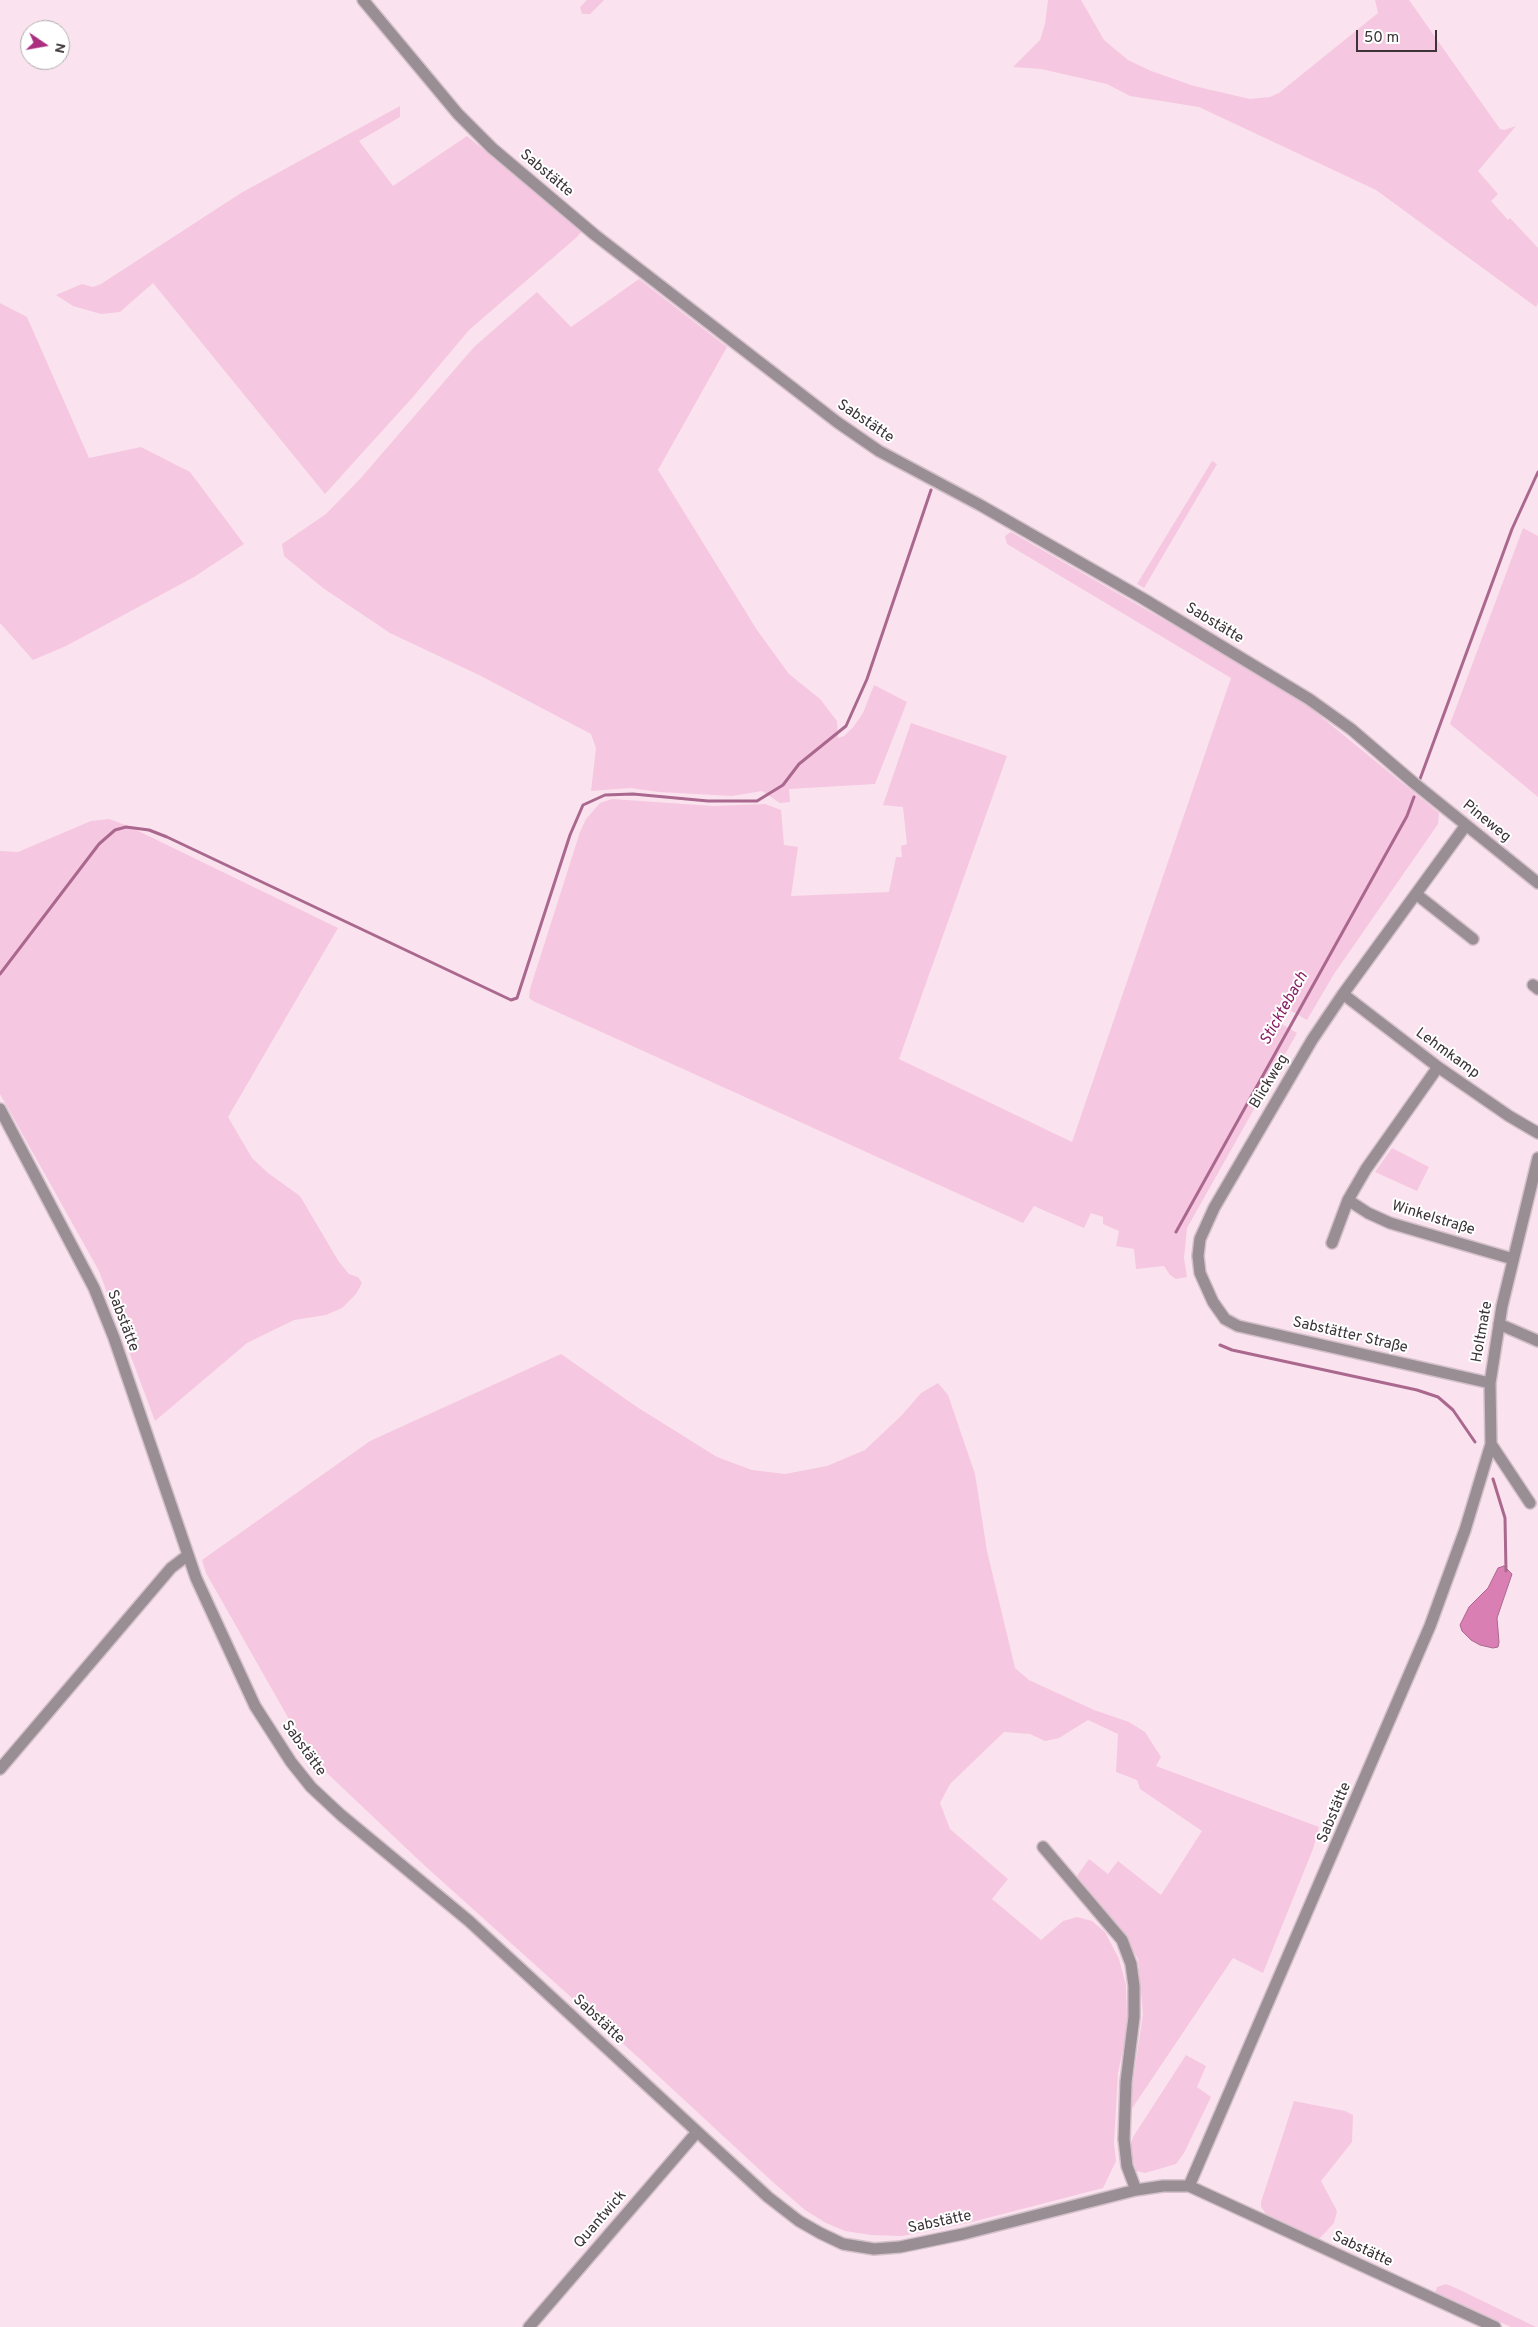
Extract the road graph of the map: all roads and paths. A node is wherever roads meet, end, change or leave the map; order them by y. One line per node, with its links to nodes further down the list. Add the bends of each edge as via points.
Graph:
1 (363, 0): 2 (street, Sabstätte, via 458,114 492,148 595,235 837,422 879,451 1036,537 1267,672 1350,729)
2 (1414, 784): 3 (street, Pineweg)
3 (1466, 825): 4 (street, Pineweg); 5 (street, Blickweg)
4 (1538, 883)
5 (1416, 894): 6 (street); 7 (street, Blickweg)
6 (1473, 940)
7 (1343, 994): 8 (street, Lehmkamp); 15 (street, Blickweg, via 1312,1040 1205,1225 1200,1239 1200,1273)
8 (1438, 1068): 10 (street, Lehmkamp); 12 (street, via 1366,1169)
9 (0, 1109): 21 (street, Sabstätte, via 94,1288)
10 (1538, 1133)
11 (1538, 1158): 14 (street, Holtmate)
12 (1348, 1200): 13 (street); 14 (street, Winkelstraße, via 1390,1223)
13 (1332, 1243)
14 (1513, 1259): 16 (street, Holtmate)
15 (1213, 1302): 18 (street, Sabstätter Straße, via 1225,1319 1238,1326)
16 (1499, 1324): 17 (street); 18 (street, Holtmate)
17 (1538, 1341)
18 (1490, 1383): 19 (street, Holtmate)
19 (1491, 1444): 20 (street); 25 (street, Sabstätte, via 1430,1626)
20 (1530, 1503)
21 (188, 1555): 22 (street, via 171,1568); 24 (street, Sabstätte, via 255,1706 311,1787 469,1921)
22 (0, 1769)
23 (1043, 1847): 26 (street, via 1122,1940 1131,1964 1134,2017 1126,2082 1124,2139 1127,2166)
24 (697, 2132): 26 (street, Sabstätte, via 799,2221 843,2244 860,2248 900,2247 945,2238); 27 (street, Quantwick)
25 (1189, 2186): 26 (street, Sabstätte); 28 (street, Sabstätte)
26 (1136, 2190)
27 (528, 2327)
28 (1494, 2327)

